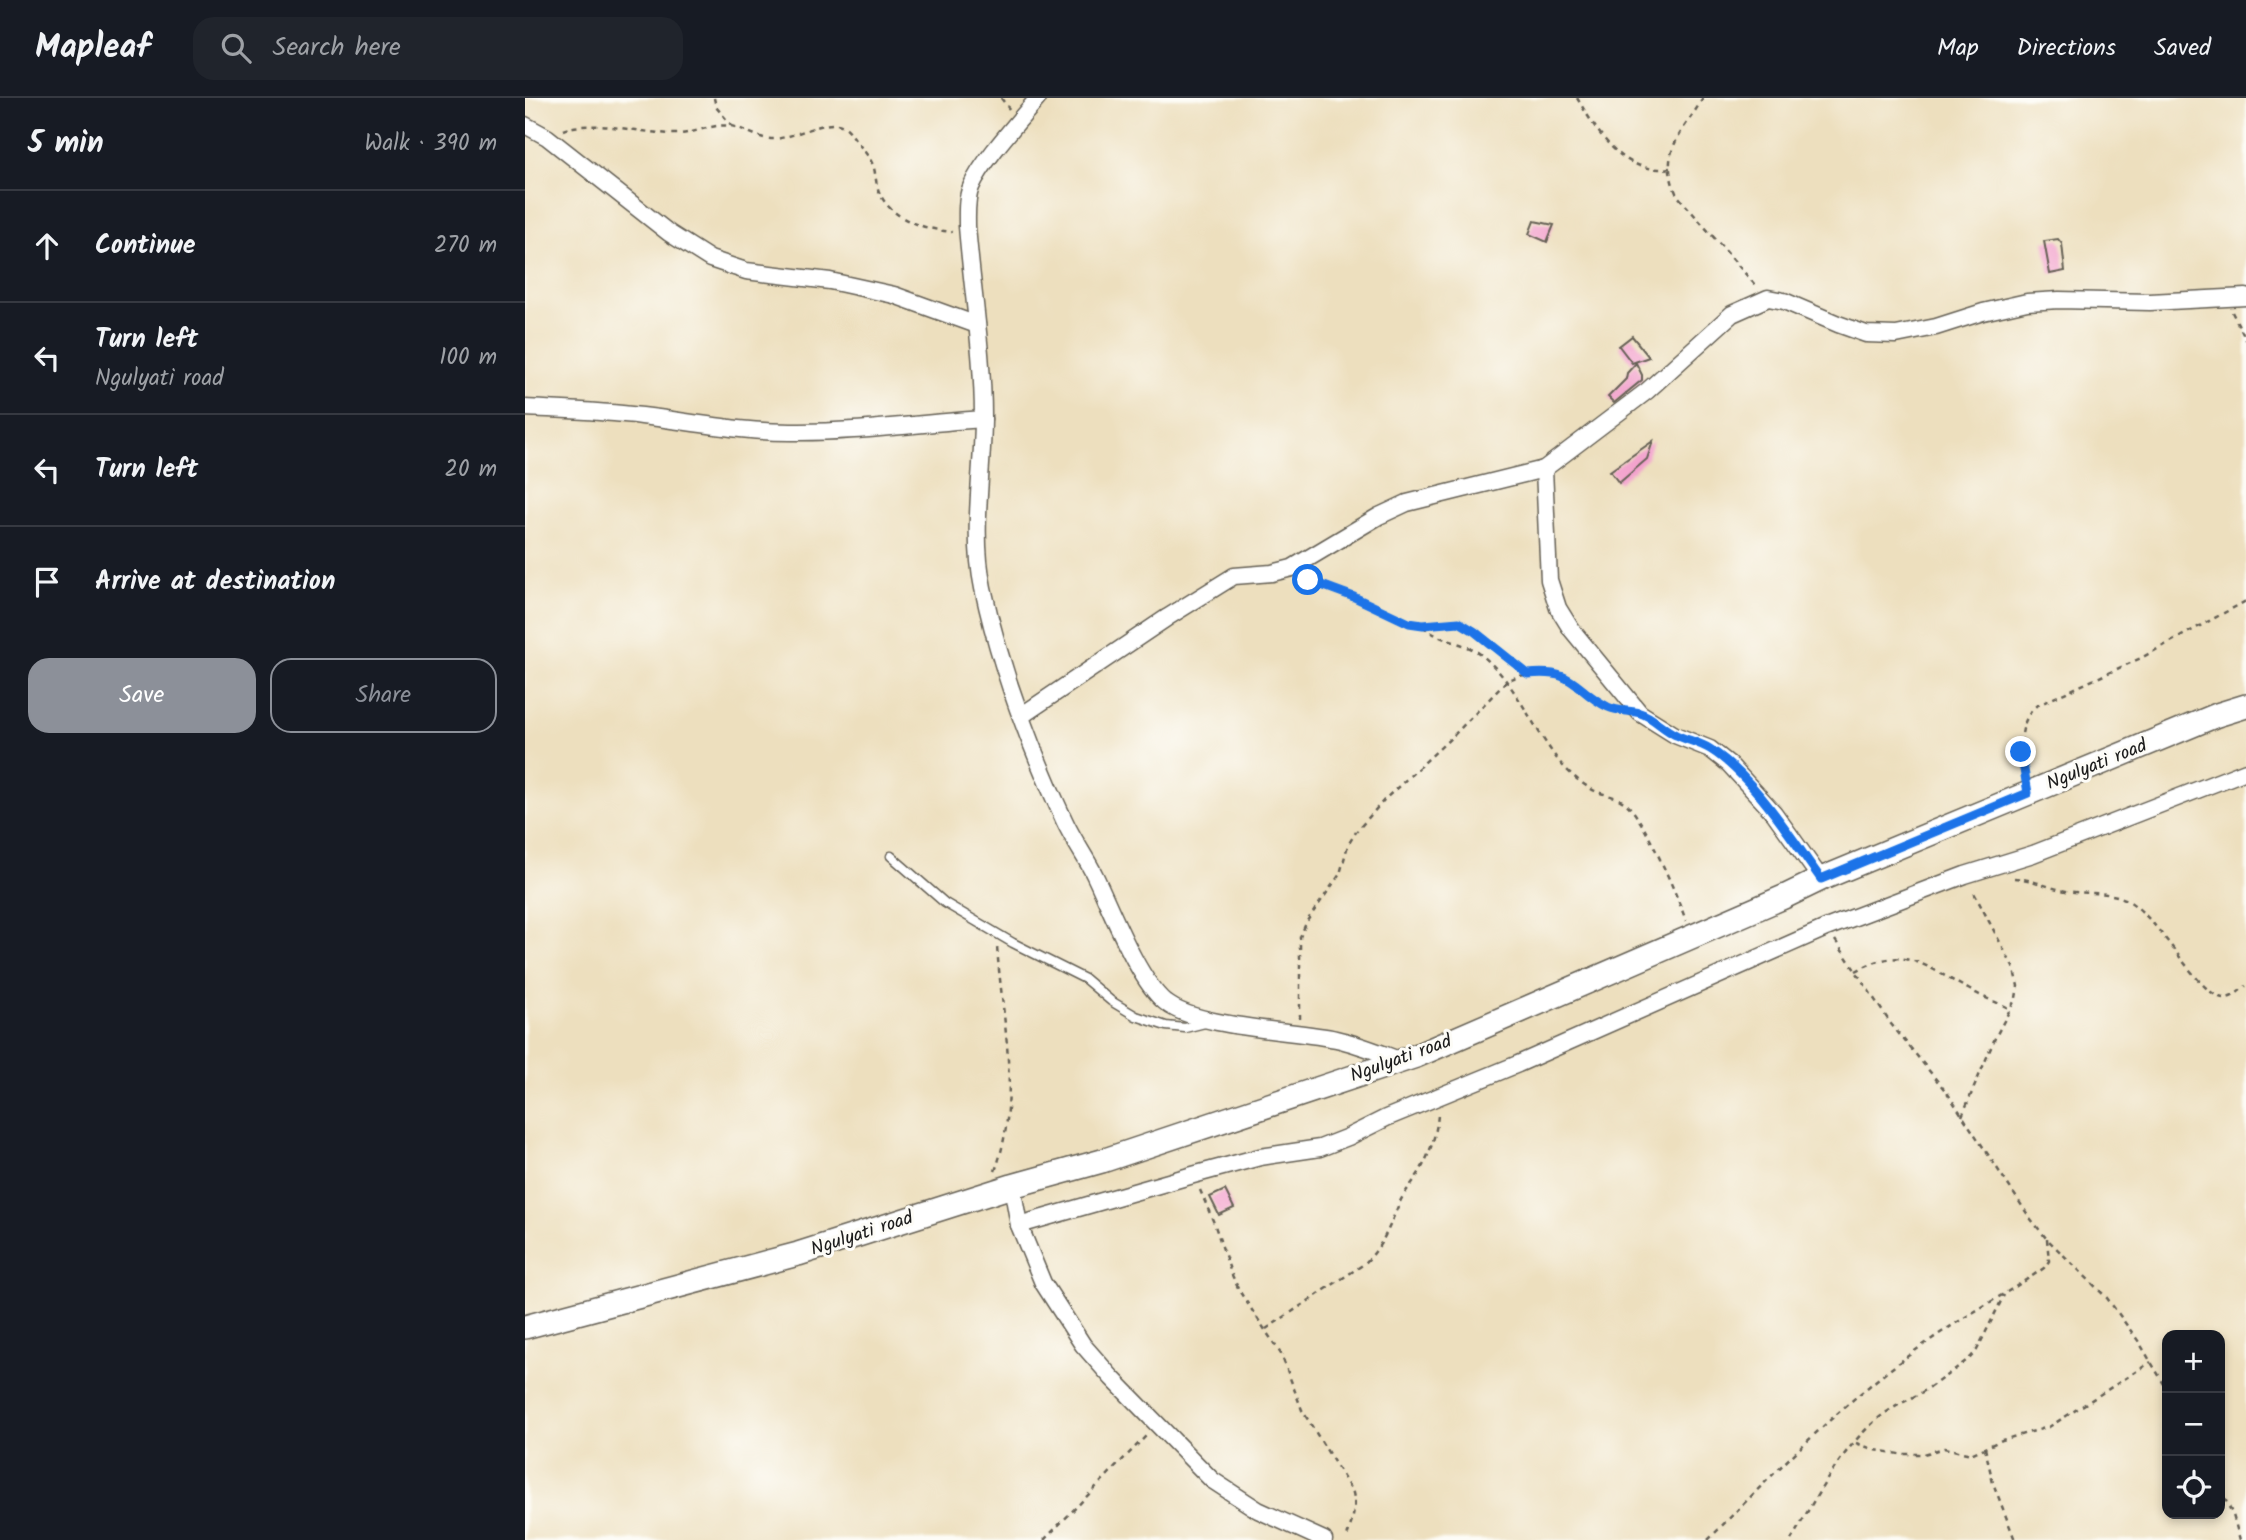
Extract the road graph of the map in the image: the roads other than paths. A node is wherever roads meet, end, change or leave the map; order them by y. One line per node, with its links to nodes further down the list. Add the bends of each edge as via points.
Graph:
1 (1038, 98): 4 (street, via 971,186 967,234)
2 (525, 125): 4 (street, via 710,259 746,271 830,281 894,295)
3 (2246, 297): 7 (street, via 2027,302 1896,335 1867,334 1784,300 1768,298 1732,314 1647,391)
4 (977, 324): 6 (street)
5 (525, 408): 6 (street, via 789,432)
6 (983, 419): 9 (street, via 977,511 983,586)
7 (1544, 469): 9 (street, via 1407,503 1287,569 1234,576); 12 (street, via 1549,580 1571,629 1640,713 1675,735 1710,749 1729,764 1774,813)
8 (2246, 706): 12 (main road, Ngulyati road)
9 (1021, 716): 13 (street, via 1064,822 1151,986 1177,1010)
10 (2246, 771): 16 (street, via 1826,928 1349,1138 1320,1148 1260,1157)
11 (891, 856): 13 (lane, via 945,903 1085,979 1136,1016 1185,1028)
12 (1821, 879): 14 (main road, Ngulyati road)
13 (1212, 1021): 14 (street, via 1356,1044)
14 (1402, 1061): 15 (main road, Ngulyati road)
15 (1012, 1186): 16 (street); 17 (main road, Ngulyati road, via 798,1254)
16 (1019, 1225): 18 (street, via 1043,1283 1083,1345 1212,1480 1258,1510)
17 (525, 1327)
18 (1324, 1540)

